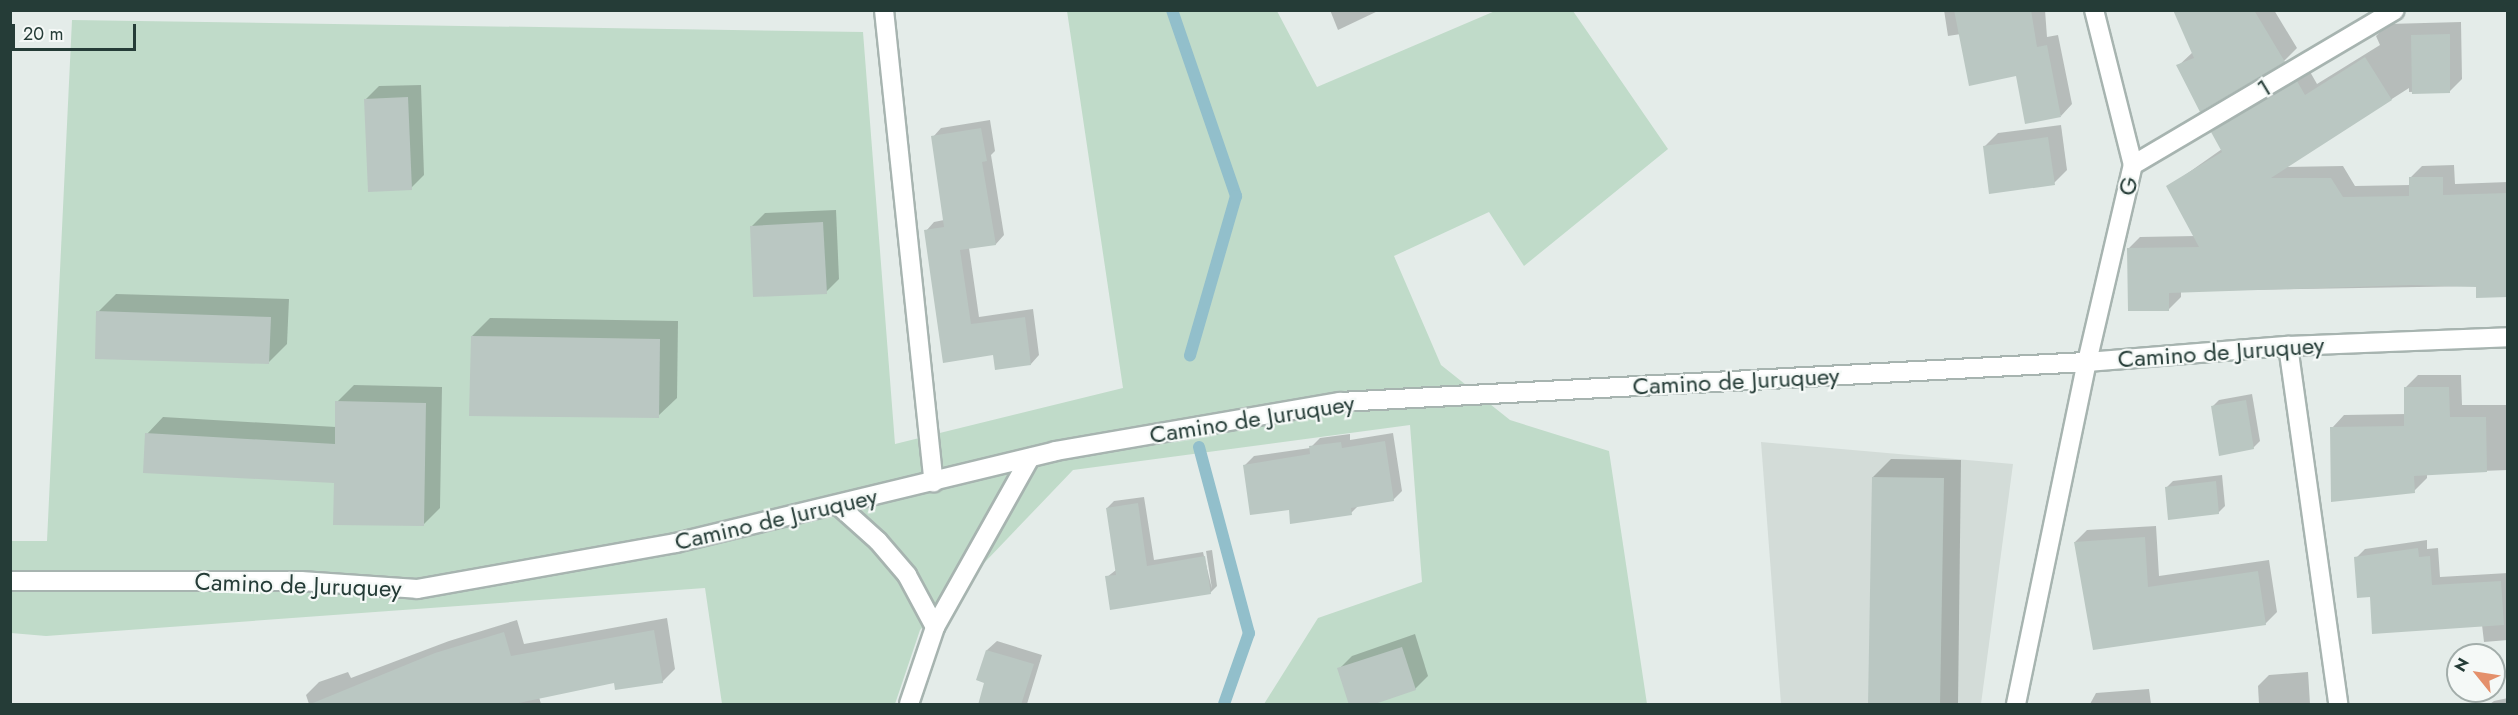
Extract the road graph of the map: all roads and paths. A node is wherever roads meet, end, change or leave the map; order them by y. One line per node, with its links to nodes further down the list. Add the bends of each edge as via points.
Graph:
1 (884, 10): 9 (street)
2 (2094, 10): 4 (street, G)
3 (2395, 10): 4 (street, 1)
4 (2133, 165): 7 (street, G)
5 (2508, 337): 6 (street, Camino de Juruquey)
6 (2288, 346): 7 (street, Camino de Juruquey); 15 (street)
7 (2087, 362): 8 (street, Camino de Juruquey, via 1340,402); 14 (street, G)
8 (1029, 458): 9 (street, Camino de Juruquey); 12 (street)
9 (934, 482): 10 (street, Camino de Juruquey)
10 (838, 505): 11 (street, Camino de Juruquey, via 676,543 417,589 301,581); 12 (street, via 878,541 907,575)
11 (10, 581)
12 (935, 627): 13 (street)
13 (909, 705)
14 (2016, 705)
15 (2338, 705)

